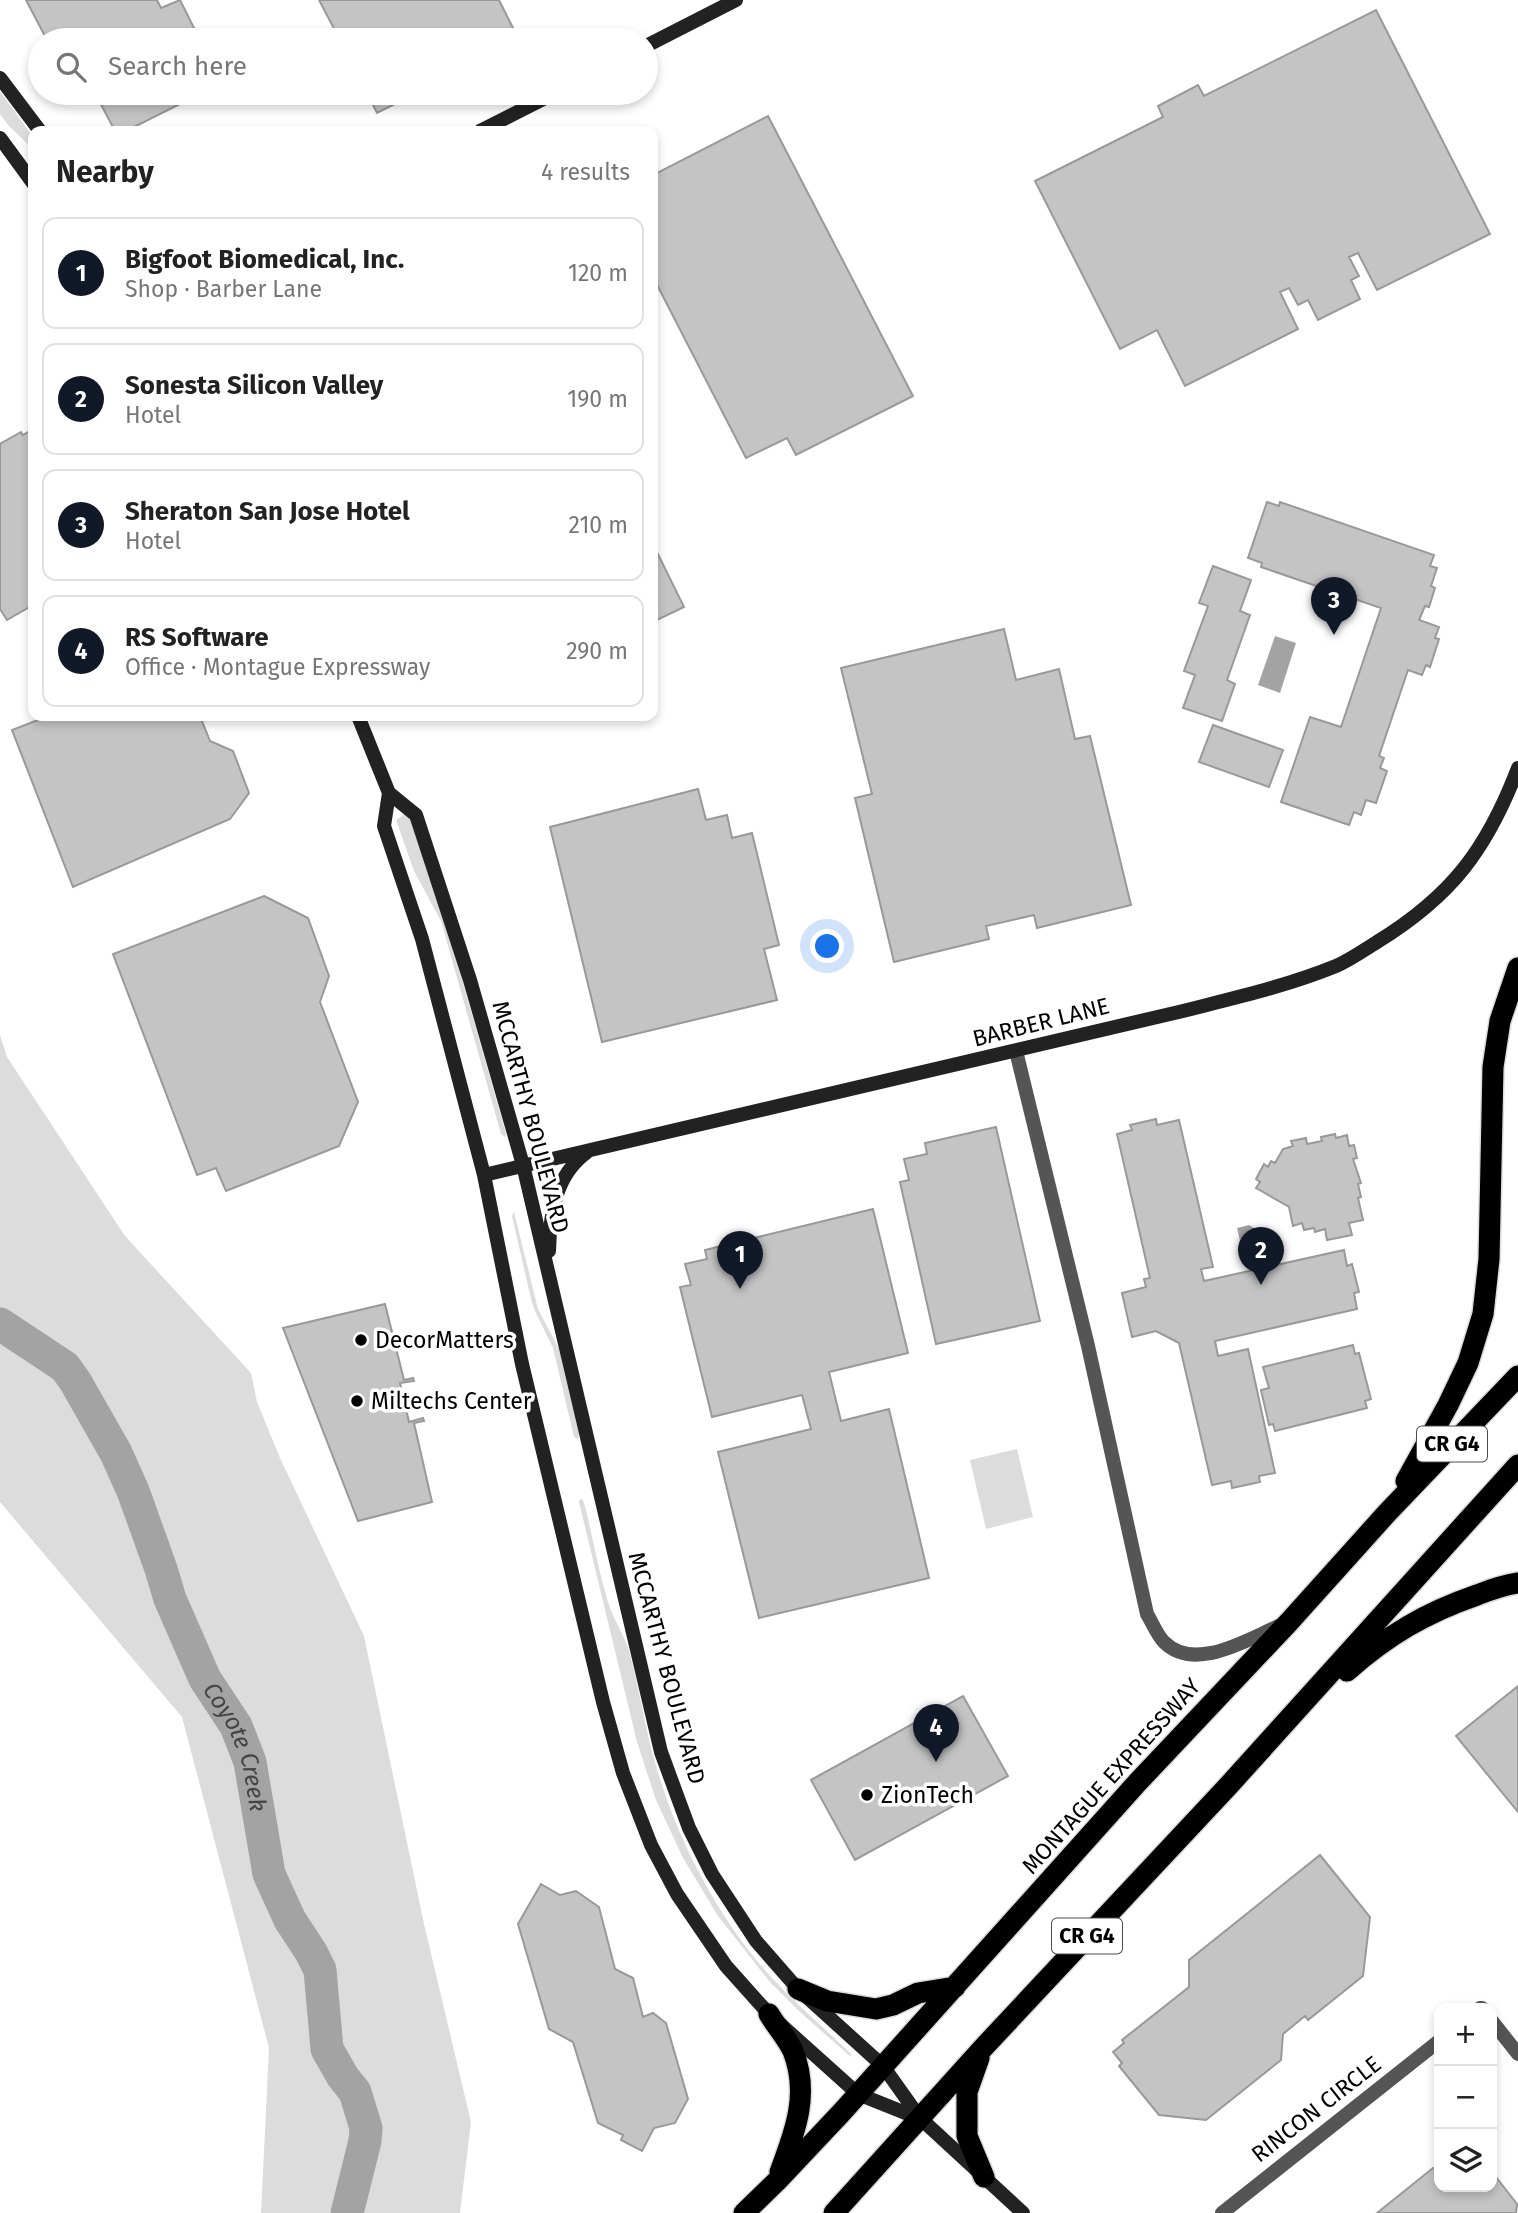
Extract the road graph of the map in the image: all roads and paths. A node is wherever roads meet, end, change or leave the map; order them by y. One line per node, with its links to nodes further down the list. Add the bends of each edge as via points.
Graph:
1 (736, 0): 2 (main road)
2 (658, 40)
3 (0, 78): 5 (main road)
4 (531, 105): 6 (main road)
5 (36, 126)
6 (490, 126)
7 (0, 138): 8 (main road)
8 (28, 176)
9 (360, 721): 11 (main road, MCCARTHY BOULEVARD)
10 (1518, 768): 13 (main road, BARBER LANE, via 1487,838 1450,886 1394,931 1338,966 1249,995)
11 (390, 793): 15 (main road, MCCARTHY BOULEVARD, via 416,815); 16 (main road, via 384,826 422,939)
12 (1518, 968): 20 (highway, via 1500,1021 1493,1067 1489,1259 1483,1314 1468,1363 1448,1405)
13 (1016, 1051): 14 (main road, BARBER LANE); 22 (street, via 1147,1614 1163,1642 1184,1655 1211,1654)
14 (590, 1151): 15 (main road, BARBER LANE); 17 (main road, via 575,1162 559,1186 550,1223)
15 (523, 1165): 16 (main road, BARBER LANE); 17 (main road, MCCARTHY BOULEVARD)
16 (484, 1175): 26 (main road, via 522,1364 623,1773 651,1845 677,1894 726,1966)
17 (548, 1270): 25 (main road, MCCARTHY BOULEVARD, via 663,1760 712,1874 756,1941)
18 (1518, 1376): 20 (highway, MONTAGUE EXPRESSWAY / CR G4)
19 (1518, 1465): 23 (highway, CR G4)
20 (1387, 1513): 22 (highway, MONTAGUE EXPRESSWAY / CR G4)
21 (1518, 1583): 23 (highway, via 1450,1604 1394,1633)
22 (1289, 1622): 24 (highway, MONTAGUE EXPRESSWAY / CR G4)
23 (1256, 1756): 29 (highway, CR G4)
24 (955, 1987): 25 (highway, via 918,1993 876,2009 827,2001); 31 (highway, MONTAGUE EXPRESSWAY / CR G4)
25 (797, 1990): 31 (main road, MCCARTHY BOULEVARD)
26 (769, 2014): 32 (main road); 35 (highway, via 792,2050 802,2091 795,2130)
27 (1497, 2027): 30 (street)
28 (1434, 2044): 39 (street, RINCON CIRCLE)
29 (983, 2048): 33 (highway, CR G4); 34 (highway, via 967,2092 967,2136)
30 (1518, 2054)
31 (883, 2066): 32 (highway, MONTAGUE EXPRESSWAY / CR G4); 33 (main road, MCCARTHY BOULEVARD)
32 (858, 2094): 33 (main road); 35 (highway, MONTAGUE EXPRESSWAY / CR G4)
33 (920, 2118): 34 (main road); 37 (highway, CR G4)
34 (984, 2177): 38 (main road)
35 (777, 2181): 36 (highway, MONTAGUE EXPRESSWAY / CR G4)
36 (744, 2213)
37 (834, 2213)
38 (1023, 2213)
39 (1222, 2213)

